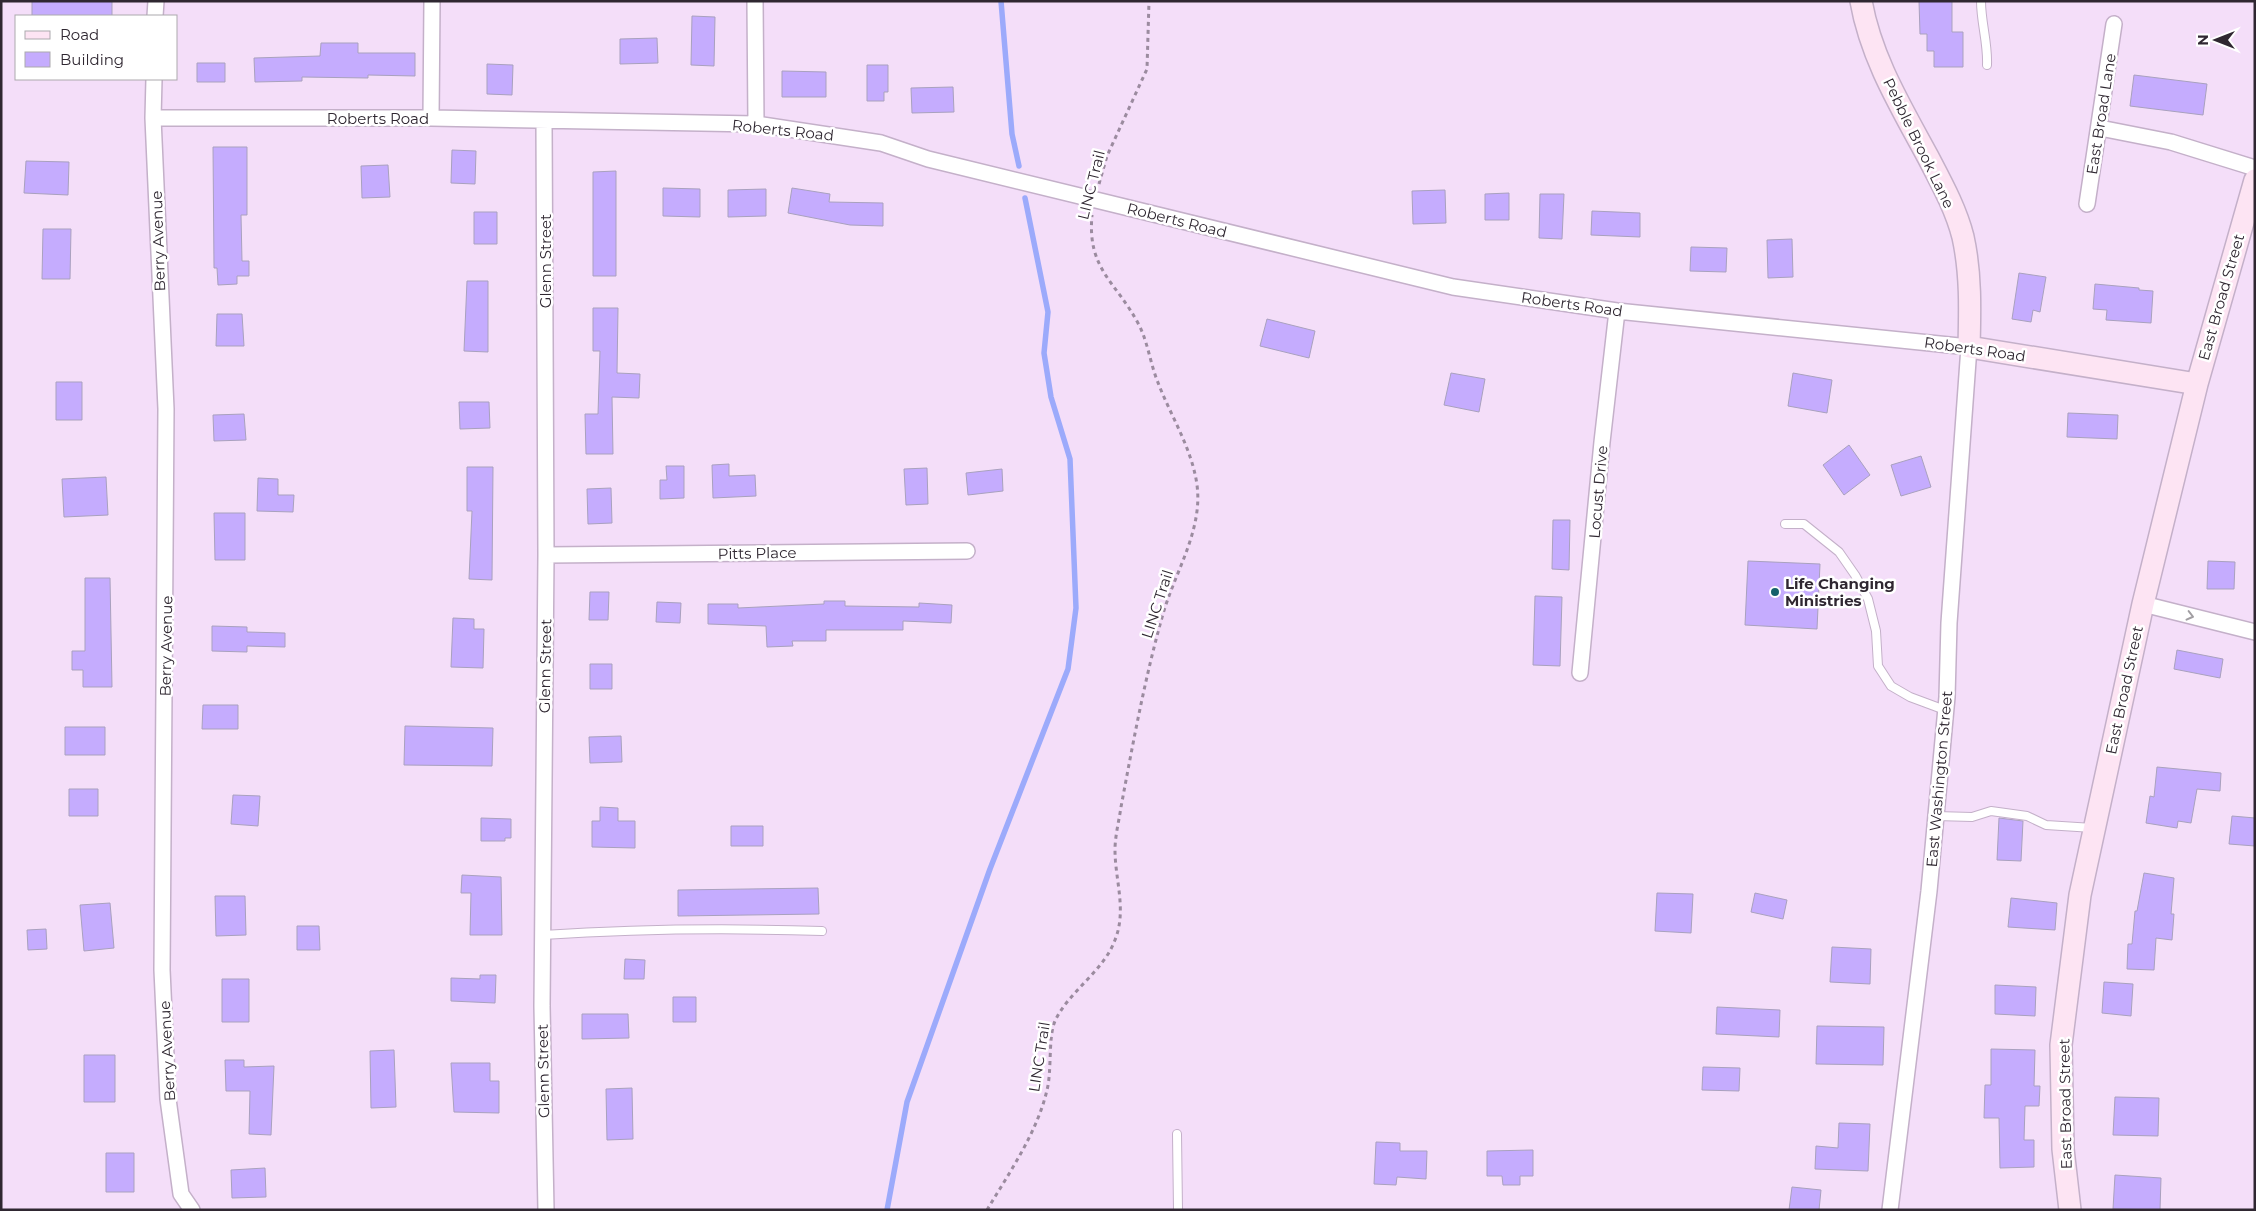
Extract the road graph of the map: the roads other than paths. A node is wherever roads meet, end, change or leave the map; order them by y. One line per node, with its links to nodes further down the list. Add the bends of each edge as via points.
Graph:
1 (156, 1): 6 (street)
2 (432, 1): 11 (street)
3 (755, 1): 13 (street)
4 (1861, 1): 19 (street, Pebble Brook Lane, via 1868,34 1889,85 1944,187 1962,236 1970,299)
5 (1981, 1): 8 (lane)
6 (155, 15)
7 (2114, 24): 14 (street, East Broad Lane)
8 (1987, 65)
9 (154, 80): 10 (street, Berry Avenue)
10 (153, 118): 11 (street, Roberts Road); 33 (street, Berry Avenue, via 166,409 162,970 168,1099 182,1194)
11 (431, 118): 12 (street, Roberts Road)
12 (544, 122): 13 (street, Roberts Road); 23 (street, Glenn Street)
13 (756, 124): 18 (street, Roberts Road, via 881,143 928,159 1453,287)
14 (2100, 128): 15 (street, via 2171,142); 17 (street, East Broad Lane)
15 (2255, 168)
16 (2255, 180): 20 (street, East Broad Street)
17 (2087, 204)
18 (1617, 311): 19 (street, Roberts Road); 26 (street, Locust Drive)
19 (1969, 346): 20 (street, Roberts Road); 27 (street, East Washington Street)
20 (2196, 384): 24 (street, East Broad Street)
21 (1785, 524): 27 (lane, via 1804,524 1839,552 1855,575 1868,599 1876,631 1878,666 1890,686)
22 (967, 551): 23 (street, Pitts Place)
23 (546, 555): 31 (street, Glenn Street)
24 (2143, 604): 25 (street, one-way to 25); 29 (street, East Broad Street)
25 (2255, 632)
26 (1580, 673)
27 (1945, 710): 28 (street, East Washington Street)
28 (1936, 816): 29 (lane, via 1972,817 1991,811 2027,816 2046,825); 36 (street, East Washington Street)
29 (2095, 828): 37 (street, East Broad Street, via 2080,895 2061,1045 2063,1148)
30 (822, 931): 31 (lane, via 764,929)
31 (543, 935): 34 (street, Glenn Street)
32 (1178, 1134): 35 (lane)
33 (192, 1210)
34 (546, 1210)
35 (1178, 1210)
36 (1890, 1210)
37 (2070, 1210)

